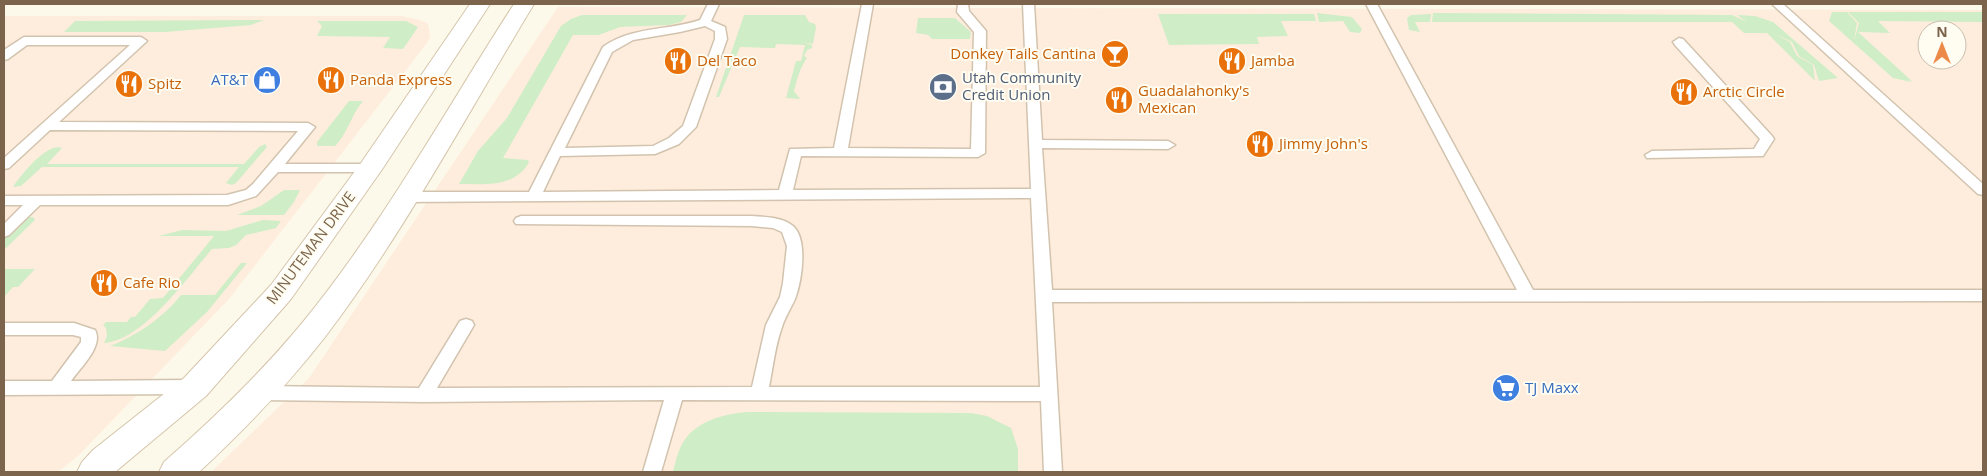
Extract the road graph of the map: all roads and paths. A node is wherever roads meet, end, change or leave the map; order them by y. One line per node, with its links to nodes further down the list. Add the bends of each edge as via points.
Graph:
1 (480, 4): 20 (main road, MINUTEMAN DRIVE)
2 (524, 4): 25 (main road)
3 (714, 4): 9 (lane)
4 (867, 4): 16 (lane)
5 (963, 4): 16 (lane, via 963,12 980,31 978,153)
6 (1029, 4): 13 (lane)
7 (1372, 4): 31 (lane)
8 (1777, 4): 21 (lane)
9 (705, 22): 15 (lane, via 688,29 624,38 607,50); 15 (lane, via 722,29 721,39 689,127 682,135 666,146 643,152)
10 (1679, 42): 17 (lane, via 1767,138 1758,153)
11 (4, 56): 12 (lane, via 24,41 141,41)
12 (45, 126): 18 (lane); 19 (lane, via 308,127)
13 (1035, 144): 14 (lane); 22 (lane)
14 (1168, 145)
15 (556, 152): 23 (lane)
16 (840, 152): 24 (lane, via 795,152)
17 (1652, 155)
18 (4, 165)
19 (274, 168): 20 (lane); 27 (lane, via 251,193 228,200)
20 (370, 168): 35 (main road, MINUTEMAN DRIVE, via 281,292)
21 (1983, 191)
22 (1038, 193): 24 (lane); 30 (lane)
23 (534, 195): 24 (lane); 25 (lane)
24 (786, 195)
25 (405, 196): 38 (main road, via 330,308)
26 (4, 201): 27 (lane)
27 (36, 201): 29 (lane)
28 (521, 221): 40 (lane, via 752,221 783,226 790,232 796,248 788,297 774,324)
29 (4, 232)
30 (1044, 296): 31 (lane); 41 (lane)
31 (1528, 296): 32 (lane)
32 (1983, 296)
33 (466, 326): 42 (lane)
34 (4, 329): 37 (lane, via 74,329 89,334 89,343)
35 (195, 387): 37 (lane); 43 (main road, MINUTEMAN DRIVE)
36 (4, 388): 37 (lane)
37 (57, 388)
38 (260, 392): 42 (lane); 44 (main road)
39 (675, 393): 40 (lane); 42 (lane); 45 (lane)
40 (759, 393): 41 (lane)
41 (1049, 394): 46 (lane)
42 (424, 395)
43 (99, 466)
44 (176, 472)
45 (652, 472)
46 (1053, 472)

